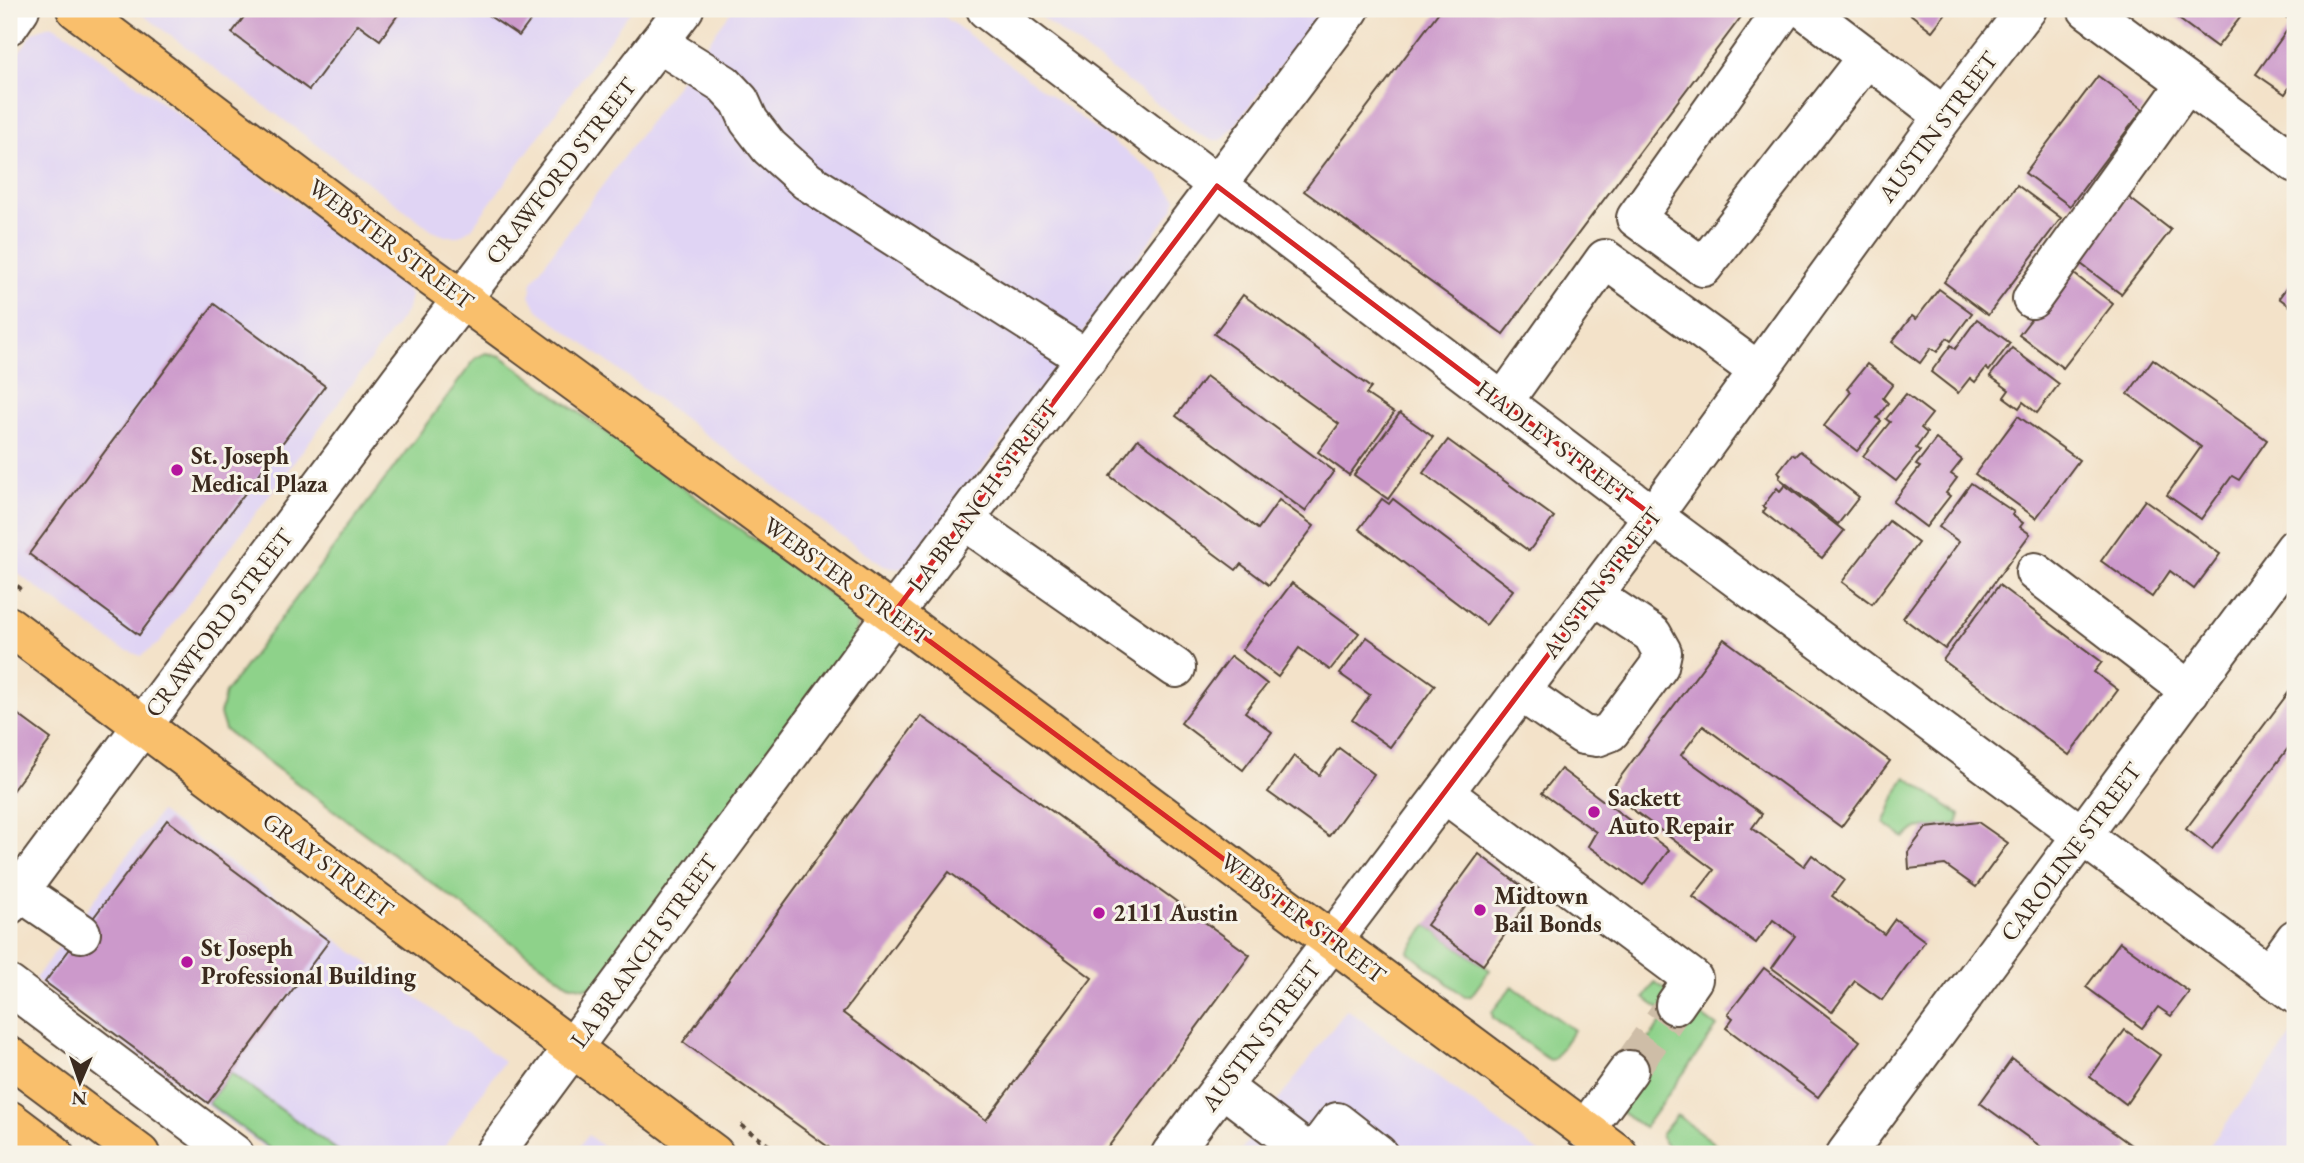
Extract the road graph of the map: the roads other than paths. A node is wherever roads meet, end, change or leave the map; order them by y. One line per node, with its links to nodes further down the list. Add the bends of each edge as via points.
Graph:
1 (20, 9): 10 (street)
2 (76, 9): 17 (main road, WEBSTER STREET)
3 (684, 9): 11 (street, CRAWFORD STREET)
4 (986, 9): 16 (street, HADLEY STREET)
5 (1350, 9): 16 (street, LA BRANCH STREET)
6 (1784, 9): 12 (street, via 1636,218 1703,267)
7 (1804, 9): 12 (street)
8 (2027, 9): 14 (street, AUSTIN STREET)
9 (2087, 9): 13 (street)
10 (9, 24)
11 (658, 43): 17 (street, CRAWFORD STREET); 19 (street, via 724,84 769,147 807,181)
12 (1867, 57): 14 (street)
13 (2187, 83): 15 (street); 18 (street)
14 (1944, 116): 20 (street, AUSTIN STREET)
15 (2295, 163)
16 (1217, 186): 19 (street, LA BRANCH STREET); 21 (street, HADLEY STREET)
17 (463, 298): 28 (main road, WEBSTER STREET); 33 (street, CRAWFORD STREET)
18 (2032, 299)
19 (1087, 359): 23 (street, LA BRANCH STREET)
20 (1758, 371): 21 (street, via 1605,259); 22 (street, AUSTIN STREET)
21 (1503, 402): 22 (street, HADLEY STREET)
22 (1653, 516): 27 (street, AUSTIN STREET); 35 (street, HADLEY STREET)
23 (964, 520): 28 (street, LA BRANCH STREET); 30 (street)
24 (2295, 548): 26 (street, CAROLINE STREET)
25 (2035, 572): 31 (street)
26 (2283, 592): 31 (street, CAROLINE STREET)
27 (1593, 595): 32 (street, AUSTIN STREET); 32 (street, via 1652,634 1662,652 1659,666 1610,732 1597,737 1583,735)
28 (893, 614): 39 (main road, WEBSTER STREET); 43 (street, LA BRANCH STREET)
29 (9, 626): 33 (main road, GRAY STREET)
30 (1176, 668)
31 (2190, 691): 35 (street, CAROLINE STREET)
32 (1521, 692): 34 (street, AUSTIN STREET)
33 (142, 725): 36 (street, CRAWFORD STREET); 43 (main road, GRAY STREET)
34 (1444, 793): 39 (street, AUSTIN STREET); 42 (street, via 1693,979)
35 (2084, 836): 41 (street, HADLEY STREET); 58 (street, CAROLINE STREET)
36 (14, 898): 37 (street)
37 (81, 933)
38 (2295, 939): 41 (street)
39 (1333, 940): 46 (street, AUSTIN STREET); 48 (main road, WEBSTER STREET)
40 (9, 985): 51 (street)
41 (2282, 985)
42 (1675, 1004)
43 (572, 1049): 52 (street, LA BRANCH STREET); 53 (main road, GRAY STREET)
44 (9, 1056): 50 (main road)
45 (1629, 1070): 48 (street)
46 (1222, 1087): 54 (street, AUSTIN STREET); 55 (street)
47 (9, 1120): 49 (main road)
48 (1585, 1130): 57 (main road, WEBSTER STREET)
49 (54, 1154)
50 (140, 1154)
51 (234, 1154)
52 (494, 1154)
53 (714, 1154)
54 (1171, 1154)
55 (1312, 1154): 56 (street, via 1337,1122)
56 (1378, 1154)
57 (1618, 1154)
58 (1846, 1154)

